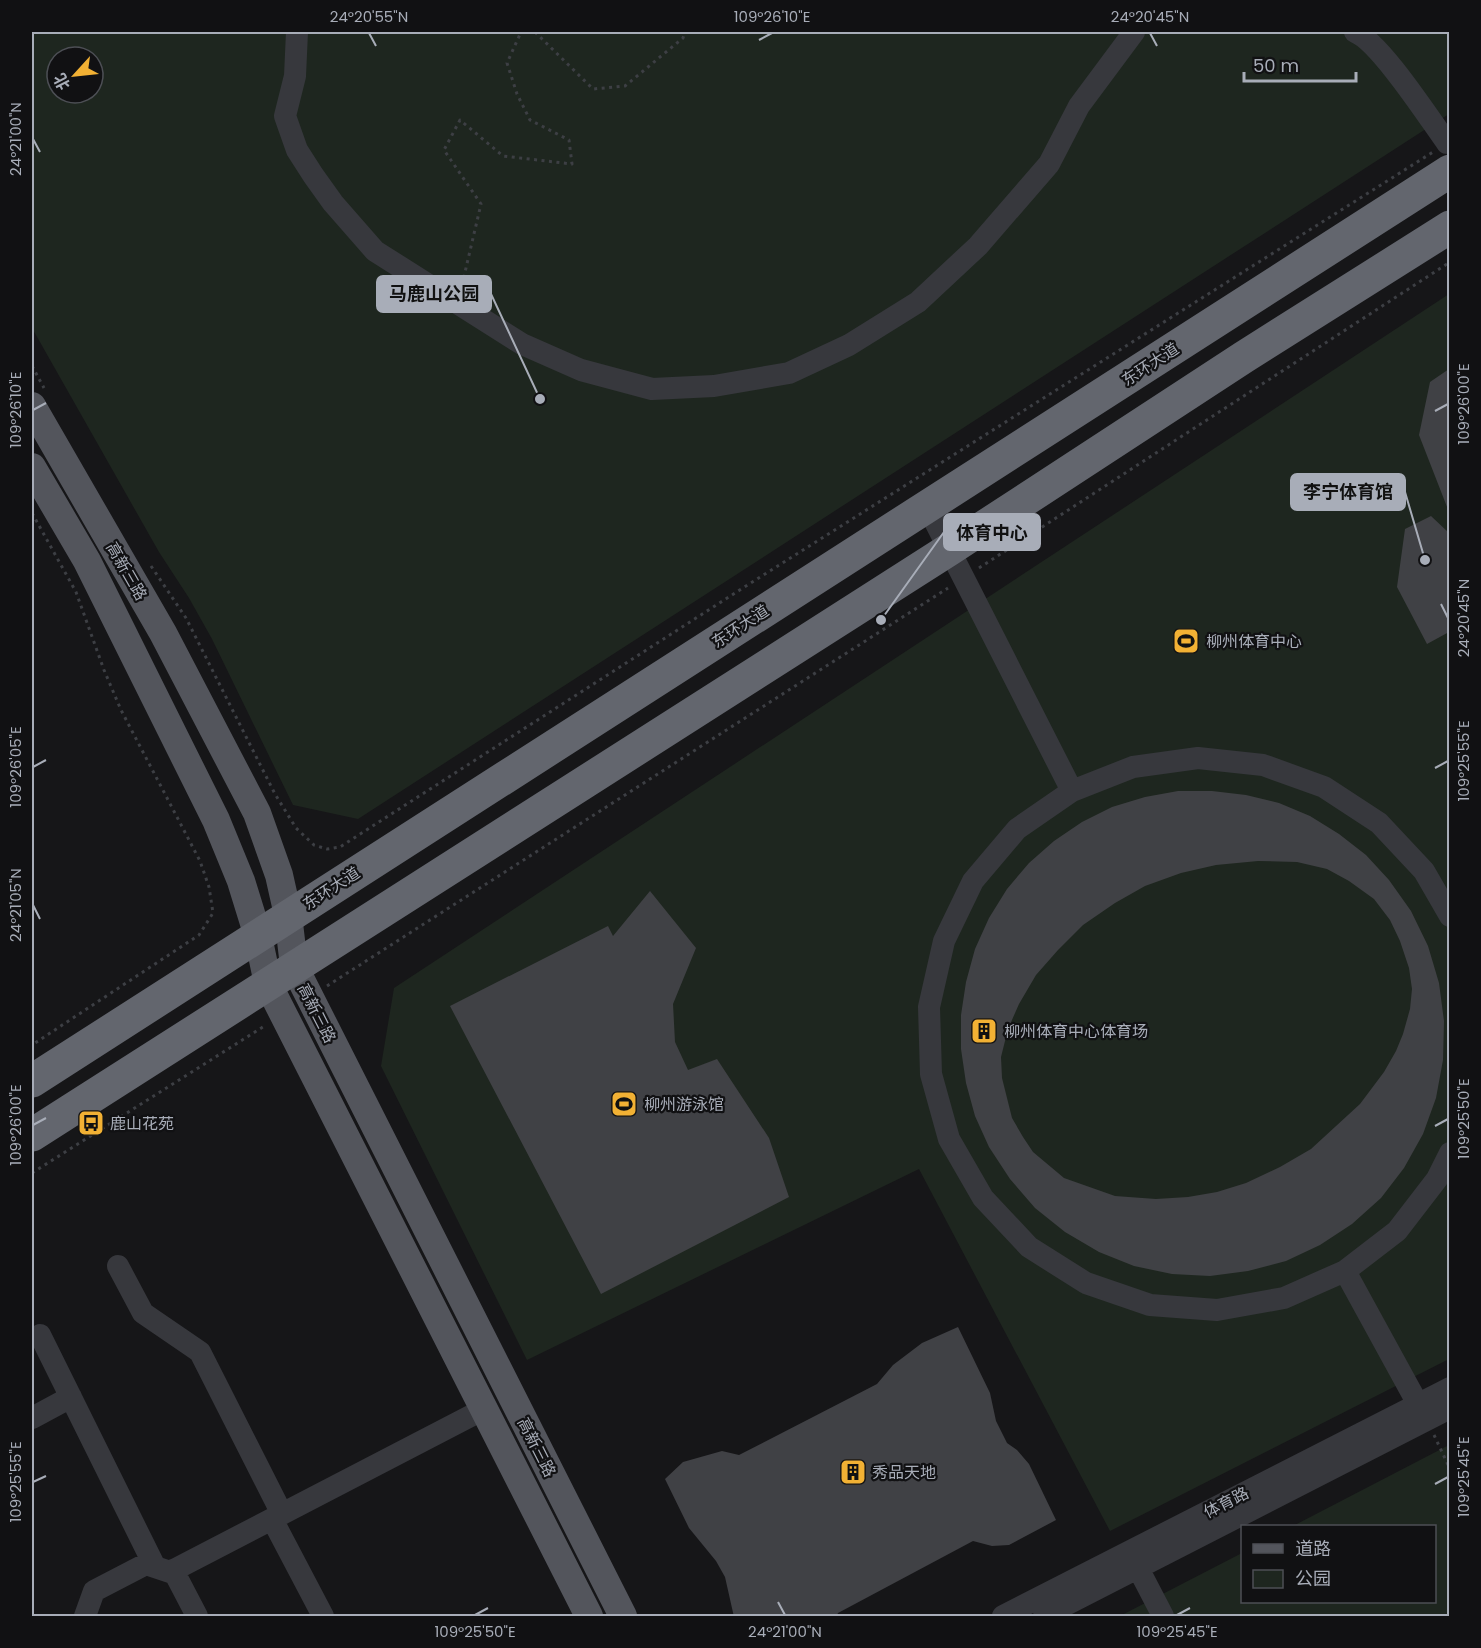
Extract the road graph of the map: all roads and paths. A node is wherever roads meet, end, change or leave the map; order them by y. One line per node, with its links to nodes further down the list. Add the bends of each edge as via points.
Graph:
1 (297, 32): 10 (street, via 295,76 285,116 297,150 333,203 375,251)
2 (521, 32): 10 (path, via 507,63 517,94 530,120 569,140 572,164 503,156 460,120 444,150 481,204 462,280)
3 (535, 32): 4 (path, via 593,89 625,86)
4 (686, 32)
5 (1134, 32): 10 (street, via 1079,106 1049,165 978,246 918,302 849,345 789,373 714,386 652,389 581,370 522,344)
6 (1355, 32): 7 (street, via 1380,52)
7 (1448, 157): 14 (highway, 东环大道); 16 (path, via 735,593 340,847 314,845 296,828 186,618)
8 (1449, 227): 17 (highway, via 1244,357)
9 (1449, 262): 17 (path)
10 (460, 305)
11 (32, 366): 12 (path)
12 (40, 401): 19 (main road, 高新三路, via 257,813 279,875)
13 (32, 467): 21 (main road, 高新三路, via 87,561 216,820)
14 (927, 506): 17 (street); 19 (highway, 东环大道)
15 (32, 513): 25 (path, via 76,591 121,710 200,861 213,913 199,935)
16 (149, 563)
17 (958, 563): 18 (street); 22 (highway); 23 (path)
18 (1072, 791): 20 (street, via 1144,765 1197,758 1263,765 1324,787 1379,823 1424,871); 31 (street, via 1017,830 974,880 944,941 929,1007 931,1074 949,1139 982,1198 1029,1247 1086,1283 1150,1305 1217,1310 1284,1298)
19 (288, 915): 21 (highway, 东环大道); 22 (main road, 高新三路)
20 (1449, 916)
21 (258, 936): 22 (main road, 高新三路); 26 (highway, 东环大道)
22 (281, 975): 23 (main road, 高新三路); 24 (main road, 高新三路); 27 (highway)
23 (309, 997): 47 (main road, 高新三路)
24 (283, 1014): 29 (path); 36 (main road, 高新三路)
25 (32, 1045)
26 (32, 1081)
27 (32, 1135)
28 (1449, 1152): 31 (street, via 1437,1179 1397,1231)
29 (32, 1173)
30 (118, 1266): 40 (street, via 143,1313 200,1352)
31 (1345, 1271): 37 (street)
32 (40, 1335): 34 (street)
33 (1449, 1388): 37 (street, 体育路)
34 (71, 1397): 38 (street); 42 (street)
35 (1449, 1407): 37 (street, 体育路)
36 (484, 1408): 40 (street); 46 (main road, 高新三路)
37 (1422, 1412): 39 (path); 41 (street, 体育路); 48 (street, 体育路)
38 (32, 1418)
39 (1449, 1469)
40 (277, 1516): 42 (street); 45 (street)
41 (1138, 1568): 49 (street, 体育路); 50 (street)
42 (164, 1569): 43 (street, via 146,1563 94,1591); 44 (street)
43 (85, 1617)
44 (197, 1617)
45 (323, 1617)
46 (589, 1617)
47 (623, 1617)
48 (1003, 1617)
49 (1044, 1617)
50 (1163, 1617)

